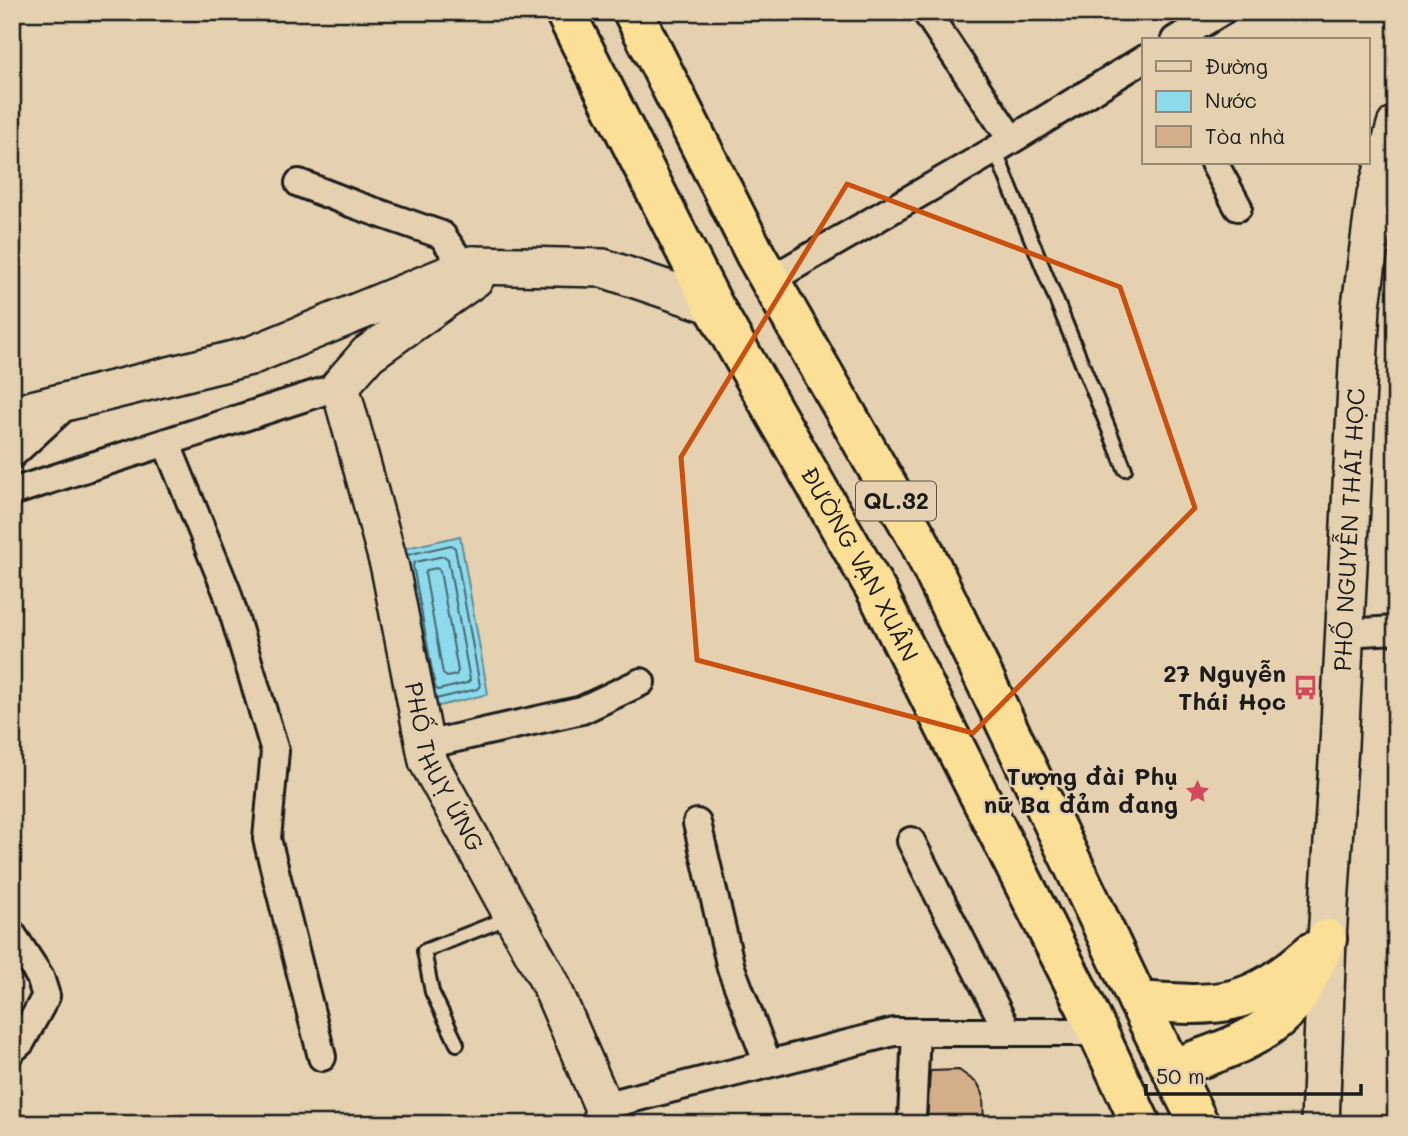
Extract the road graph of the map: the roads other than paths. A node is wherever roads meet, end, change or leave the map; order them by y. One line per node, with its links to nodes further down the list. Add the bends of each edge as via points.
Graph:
1 (565, 12): 16 (highway, ĐƯỜNG VẠN XUÂN / QL.32)
2 (633, 12): 15 (highway, QL.32)
3 (926, 12): 9 (street)
4 (1222, 12): 5 (street); 6 (street)
5 (1177, 38)
6 (1211, 38)
7 (1142, 60): 9 (street)
8 (1396, 125): 12 (main road, PHỐ NGUYỄN THÁI HỌC)
9 (1003, 145): 15 (street); 22 (lane)
10 (1215, 164): 13 (street)
11 (299, 183): 14 (street, via 442,234)
12 (1386, 202): 25 (main road, PHỐ NGUYỄN THÁI HỌC, via 1361,306)
13 (1238, 207)
14 (468, 266): 16 (main road, via 603,268); 17 (main road, via 475,278 368,354); 18 (main road, via 250,356)
15 (770, 280): 33 (highway, QL.32, via 919,541)
16 (713, 305): 36 (highway, ĐƯỜNG VẠN XUÂN / QL.32, via 877,592)
17 (340, 386): 20 (street); 27 (main road, PHỐ THUỴ ỨNG, via 390,568)
18 (72, 400): 19 (main road); 21 (street)
19 (12, 415)
20 (166, 442): 23 (street); 39 (street, via 227,593 275,751 267,839)
21 (12, 455)
22 (1125, 470)
23 (12, 492)
24 (1396, 630): 25 (street)
25 (1345, 633): 32 (main road, PHỐ NGUYỄN THÁI HỌC)
26 (641, 682): 27 (street, via 582,710)
27 (425, 745): 30 (main road, PHỐ THUỴ ỨNG, via 428,761)
28 (697, 823): 40 (street, via 731,968)
29 (911, 842): 35 (street)
30 (513, 916): 37 (lane, via 424,951 432,992); 42 (main road, PHỐ THUỴ ỨNG, via 550,984)
31 (12, 934): 38 (street, via 40,977 46,996)
32 (1326, 939): 33 (highway, via 1272,985 1236,1001 1195,1006); 41 (highway, via 1294,1001 1274,1021 1213,1055); 46 (main road, PHỐ NGUYỄN THÁI HỌC, via 1305,1003); 47 (main road, PHỐ NGUYỄN THÁI HỌC)
33 (1138, 1002): 41 (highway, QL.32)
34 (916, 1032): 35 (street); 40 (street, via 894,1032); 43 (street)
35 (1008, 1032): 36 (street)
36 (1098, 1032): 44 (highway, ĐƯỜNG VẠN XUÂN / QL.32)
37 (457, 1044)
38 (12, 1050)
39 (322, 1057)
40 (768, 1064): 42 (street)
41 (1172, 1068): 45 (highway, QL.32)
42 (604, 1115)
43 (912, 1118)
44 (1141, 1124)
45 (1199, 1124)
46 (1295, 1124)
47 (1320, 1124)

